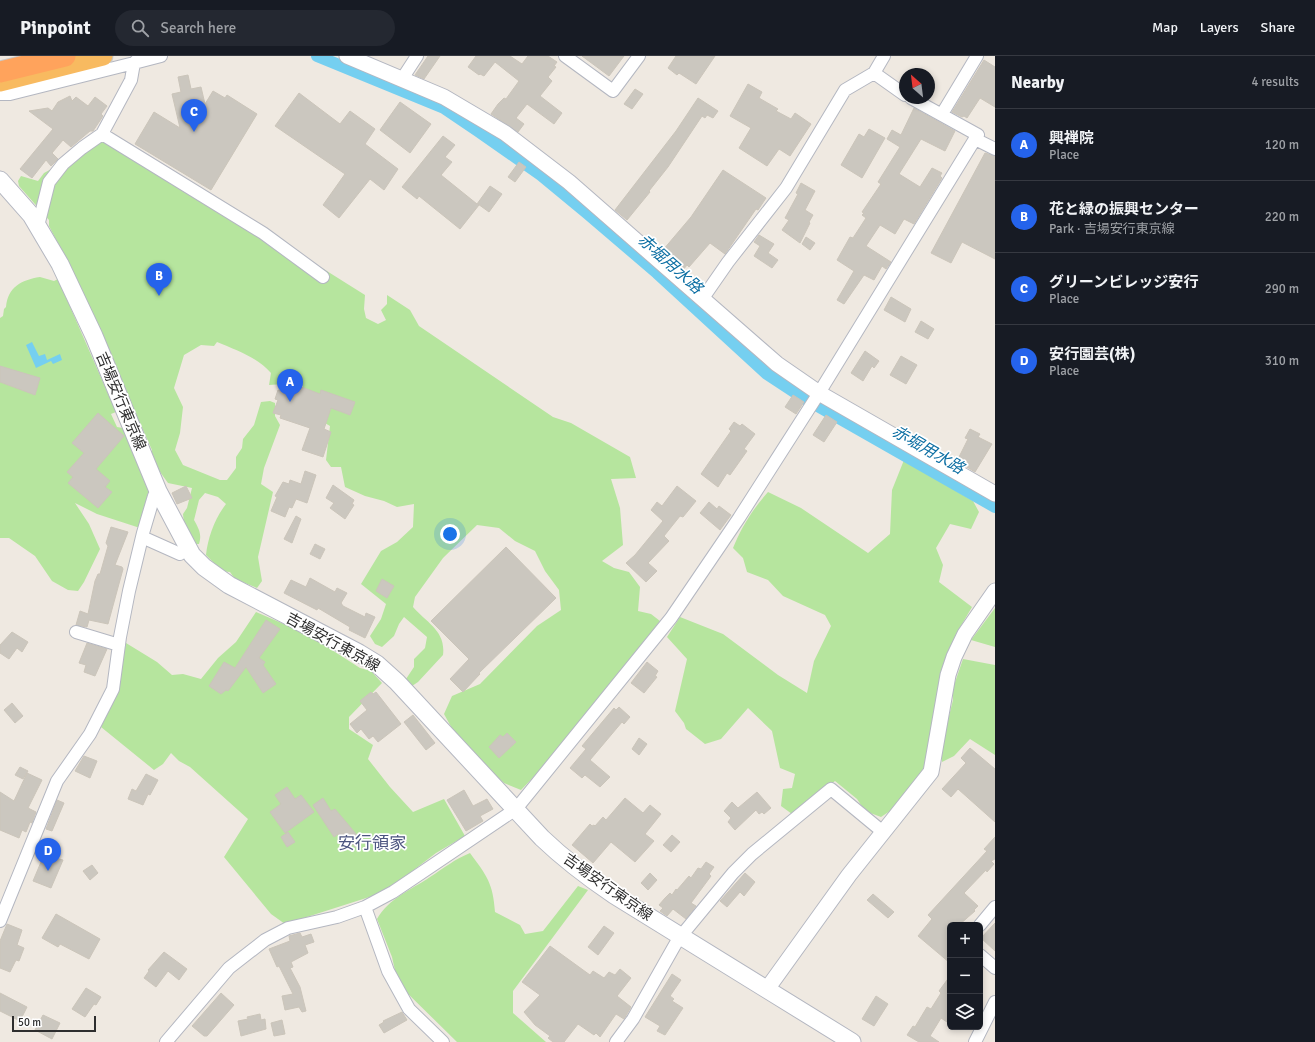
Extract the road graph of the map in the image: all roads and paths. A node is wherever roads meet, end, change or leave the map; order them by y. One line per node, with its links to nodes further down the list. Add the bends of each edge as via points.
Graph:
1 (65, 56): 11 (highway)
2 (103, 56): 14 (highway)
3 (161, 56): 10 (street)
4 (347, 56): 13 (street)
5 (417, 56): 13 (street)
6 (565, 56): 7 (street, via 613,91)
7 (638, 56)
8 (884, 56): 12 (street)
9 (977, 56): 18 (street)
10 (138, 59): 16 (street, via 10,94); 19 (street, via 132,80)
11 (0, 72)
12 (874, 73): 15 (street); 25 (street, via 846,90 786,188)
13 (402, 79): 25 (street, via 444,97 505,133 569,182)
14 (0, 82)
15 (899, 91)
16 (0, 94)
17 (922, 104): 18 (street)
18 (942, 114): 20 (street, via 978,135)
19 (102, 134): 23 (street, via 55,172 46,192); 24 (street, via 263,233)
20 (975, 139): 21 (street); 26 (street)
21 (995, 149)
22 (0, 180): 23 (main road, 吉場安行東京線)
23 (38, 226): 27 (main road, 吉場安行東京線, via 77,298)
24 (323, 277)
25 (703, 298): 26 (street, via 777,364)
26 (819, 393): 28 (street); 34 (street, via 671,618)
27 (158, 491): 29 (street, via 154,496); 30 (main road, 吉場安行東京線)
28 (995, 494)
29 (142, 538): 30 (street, via 180,554); 33 (street)
30 (188, 548): 34 (main road, 吉場安行東京線, via 204,567 229,585 377,664)
31 (995, 591): 35 (street, via 965,634 954,657 948,675 931,772)
32 (76, 632): 33 (street)
33 (119, 645): 38 (street, via 113,689 90,734 57,781)
34 (516, 809): 36 (street, via 393,892); 40 (main road, 吉場安行東京線, via 560,855 586,876)
35 (883, 832): 40 (street, via 831,790 752,854); 43 (street)
36 (365, 907): 45 (street, via 337,917 288,928 265,940 229,968); 46 (street, via 388,971 409,1009)
37 (995, 907): 39 (street)
38 (0, 921)
39 (982, 922)
40 (680, 936): 43 (main road, 吉場安行東京線); 47 (street, via 638,1013)
41 (983, 958): 42 (street)
42 (995, 968)
43 (767, 989): 48 (main road, 吉場安行東京線)
44 (995, 1002): 49 (street)
45 (166, 1042)
46 (443, 1042)
47 (616, 1042)
48 (852, 1042)
49 (976, 1042)

